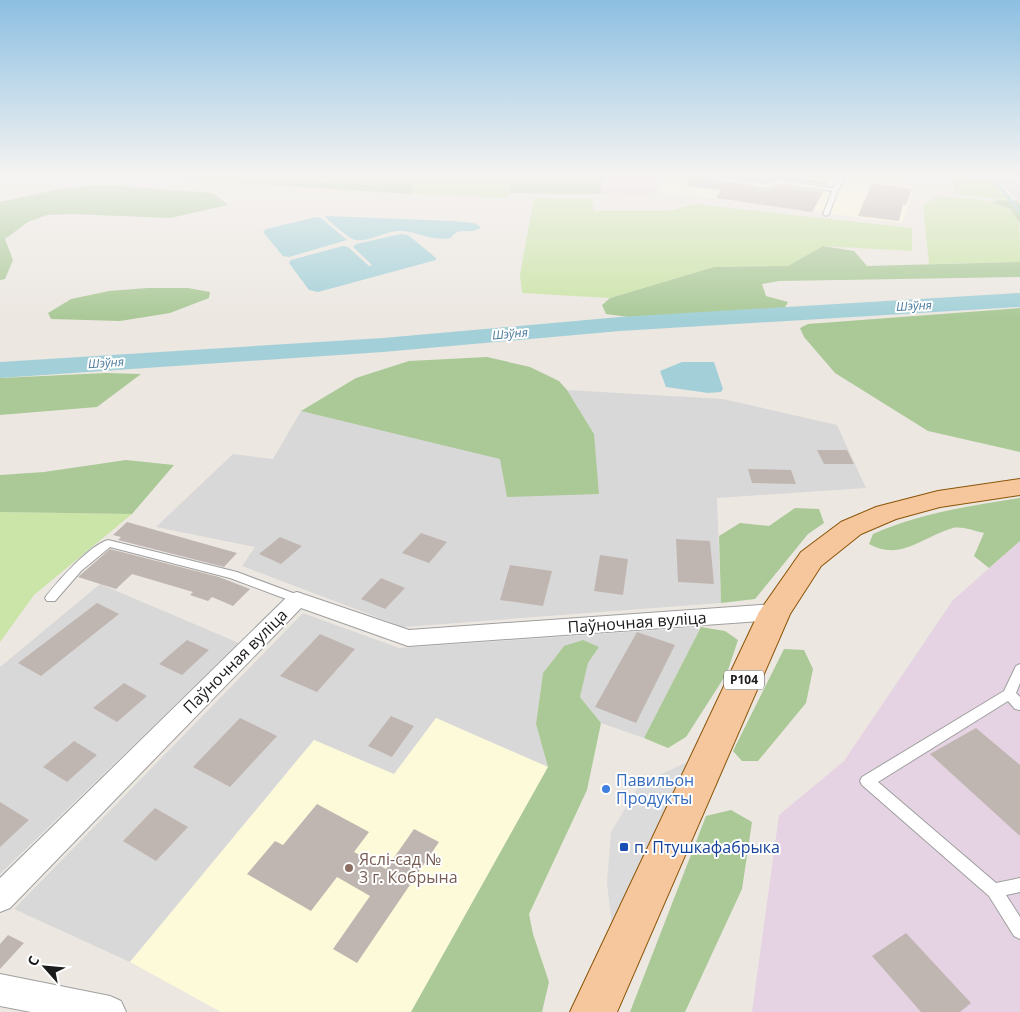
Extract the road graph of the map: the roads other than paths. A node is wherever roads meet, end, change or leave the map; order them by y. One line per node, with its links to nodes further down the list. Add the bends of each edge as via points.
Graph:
1 (1020, 487): 4 (main road, Р104, via 938,499 886,513 851,528 811,559)
2 (51, 598): 3 (lane, via 61,583 108,543 233,575)
3 (296, 599): 4 (street, Паўночная вуліца, via 408,638); 10 (street, Паўночная вуліца)
4 (775, 612): 14 (main road, Р104)
5 (1020, 669): 6 (lane)
6 (1009, 694): 7 (lane); 9 (lane, via 866,781)
7 (1020, 705)
8 (1020, 885): 9 (lane)
9 (994, 892): 11 (lane)
10 (0, 898)
11 (1020, 931)
12 (0, 990): 13 (street)
13 (110, 1012)
14 (593, 1012)

